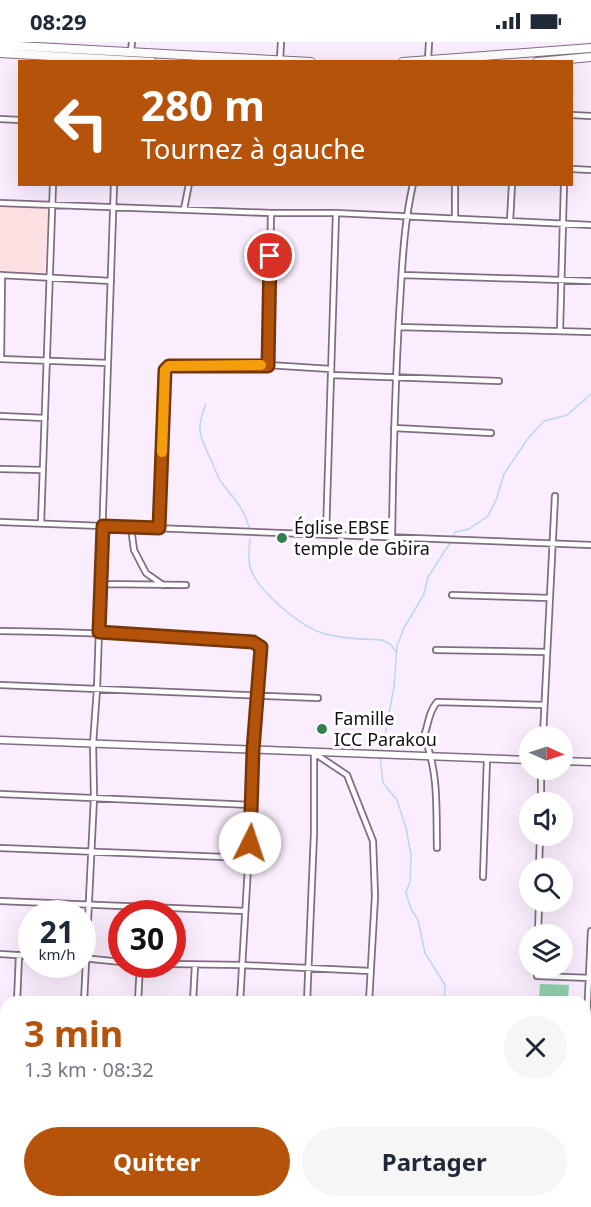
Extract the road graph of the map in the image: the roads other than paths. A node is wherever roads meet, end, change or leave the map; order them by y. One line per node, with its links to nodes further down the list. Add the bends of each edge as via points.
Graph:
1 (281, 42): 12 (street)
2 (429, 42): 13 (street)
3 (0, 45): 6 (main road)
4 (131, 46): 6 (main road); 12 (main road)
5 (587, 46): 13 (main road)
6 (122, 50): 11 (street)
7 (0, 53): 9 (main road)
8 (591, 57): 14 (main road)
9 (59, 59): 10 (main road)
10 (90, 60)
11 (120, 60)
12 (280, 60)
13 (428, 60)
14 (570, 60)
15 (573, 115): 16 (street)
16 (591, 117)
17 (0, 119): 18 (street)
18 (18, 120)
19 (573, 169): 20 (street)
20 (591, 170)
21 (53, 186): 29 (street)
22 (114, 186): 30 (street)
23 (189, 186): 31 (street)
24 (412, 186): 34 (street)
25 (456, 186): 35 (street)
26 (512, 186): 36 (street)
27 (564, 186): 37 (street)
28 (0, 203): 29 (street)
29 (52, 204): 30 (street); 41 (street)
30 (113, 208): 31 (street); 43 (street)
31 (184, 209): 32 (street)
32 (271, 213): 33 (street); 51 (street)
33 (336, 213): 34 (street); 52 (street)
34 (405, 216): 35 (street); 40 (street)
35 (455, 218): 36 (street)
36 (510, 221): 37 (street)
37 (563, 224): 38 (street); 42 (street)
38 (591, 225)
39 (1, 275): 41 (street); 48 (street)
40 (402, 275): 42 (street); 45 (street)
41 (51, 277): 43 (street); 49 (street)
42 (561, 280): 44 (street); 46 (street)
43 (111, 281): 50 (street)
44 (591, 281)
45 (399, 327): 46 (street); 54 (street)
46 (560, 330): 47 (street)
47 (591, 332)
48 (1, 359): 49 (street)
49 (48, 361): 50 (street); 57 (street)
50 (108, 363): 65 (street)
51 (268, 366): 52 (street); 67 (street, via 175,364 165,370)
52 (331, 369): 53 (street)
53 (331, 375): 54 (street); 68 (street)
54 (396, 376): 55 (street); 58 (street)
55 (499, 381)
56 (0, 416): 57 (street)
57 (45, 418): 61 (street)
58 (394, 429): 59 (street); 69 (street)
59 (491, 433)
60 (0, 469): 61 (street)
61 (43, 470): 64 (street)
62 (555, 496): 70 (street)
63 (0, 522): 64 (street)
64 (41, 523): 65 (street)
65 (103, 526): 66 (street); 72 (street)
66 (130, 527): 67 (street); 73 (street, via 134,550 146,573)
67 (159, 528): 68 (street)
68 (326, 535): 69 (street)
69 (392, 538): 70 (street)
70 (553, 543): 71 (street); 76 (street)
71 (591, 545)
72 (101, 584): 73 (street); 78 (street)
73 (163, 585): 74 (street)
74 (186, 585)
75 (452, 595): 76 (street)
76 (550, 598): 80 (street)
77 (0, 631): 78 (street)
78 (99, 632): 82 (street); 83 (street, via 258,643)
79 (436, 650): 80 (street)
80 (547, 652): 85 (street)
81 (0, 686): 82 (street)
82 (97, 689): 83 (street); 88 (street)
83 (259, 695): 84 (street); 89 (street)
84 (318, 698)
85 (544, 705): 86 (street); 91 (street, via 437,702 429,712 424,736)
86 (543, 726)
87 (0, 740): 88 (street)
88 (93, 744): 89 (street); 97 (street)
89 (253, 750): 90 (street); 98 (street)
90 (314, 753): 91 (street); 115 (street); 116 (street, via 347,776 373,841 375,896)
91 (433, 757): 92 (street); 100 (street)
92 (487, 758): 93 (street); 103 (street)
93 (519, 759)
94 (573, 761): 95 (street)
95 (591, 762)
96 (0, 794): 97 (street)
97 (94, 797): 98 (street); 101 (street)
98 (252, 805): 102 (street)
99 (0, 848): 101 (street)
100 (437, 848)
101 (91, 851): 102 (street); 104 (street)
102 (249, 858): 108 (street)
103 (483, 877)
104 (88, 900)
105 (0, 902): 106 (street)
106 (18, 903)
107 (96, 905): 108 (street)
108 (245, 911): 114 (street)
109 (591, 932): 121 (street)
110 (0, 954): 111 (street)
111 (18, 955)
112 (186, 965): 113 (street)
113 (195, 965): 114 (street); 125 (street)
114 (242, 965): 115 (street); 126 (street)
115 (309, 968): 116 (street); 127 (street)
116 (370, 971): 128 (street)
117 (573, 977): 121 (street)
118 (18, 978): 122 (street)
119 (84, 978): 123 (street)
120 (139, 978): 124 (street)
121 (590, 978): 129 (street)
122 (17, 996)
123 (84, 996)
124 (138, 996)
125 (193, 996)
126 (240, 996)
127 (307, 996)
128 (369, 996)
129 (589, 996)

